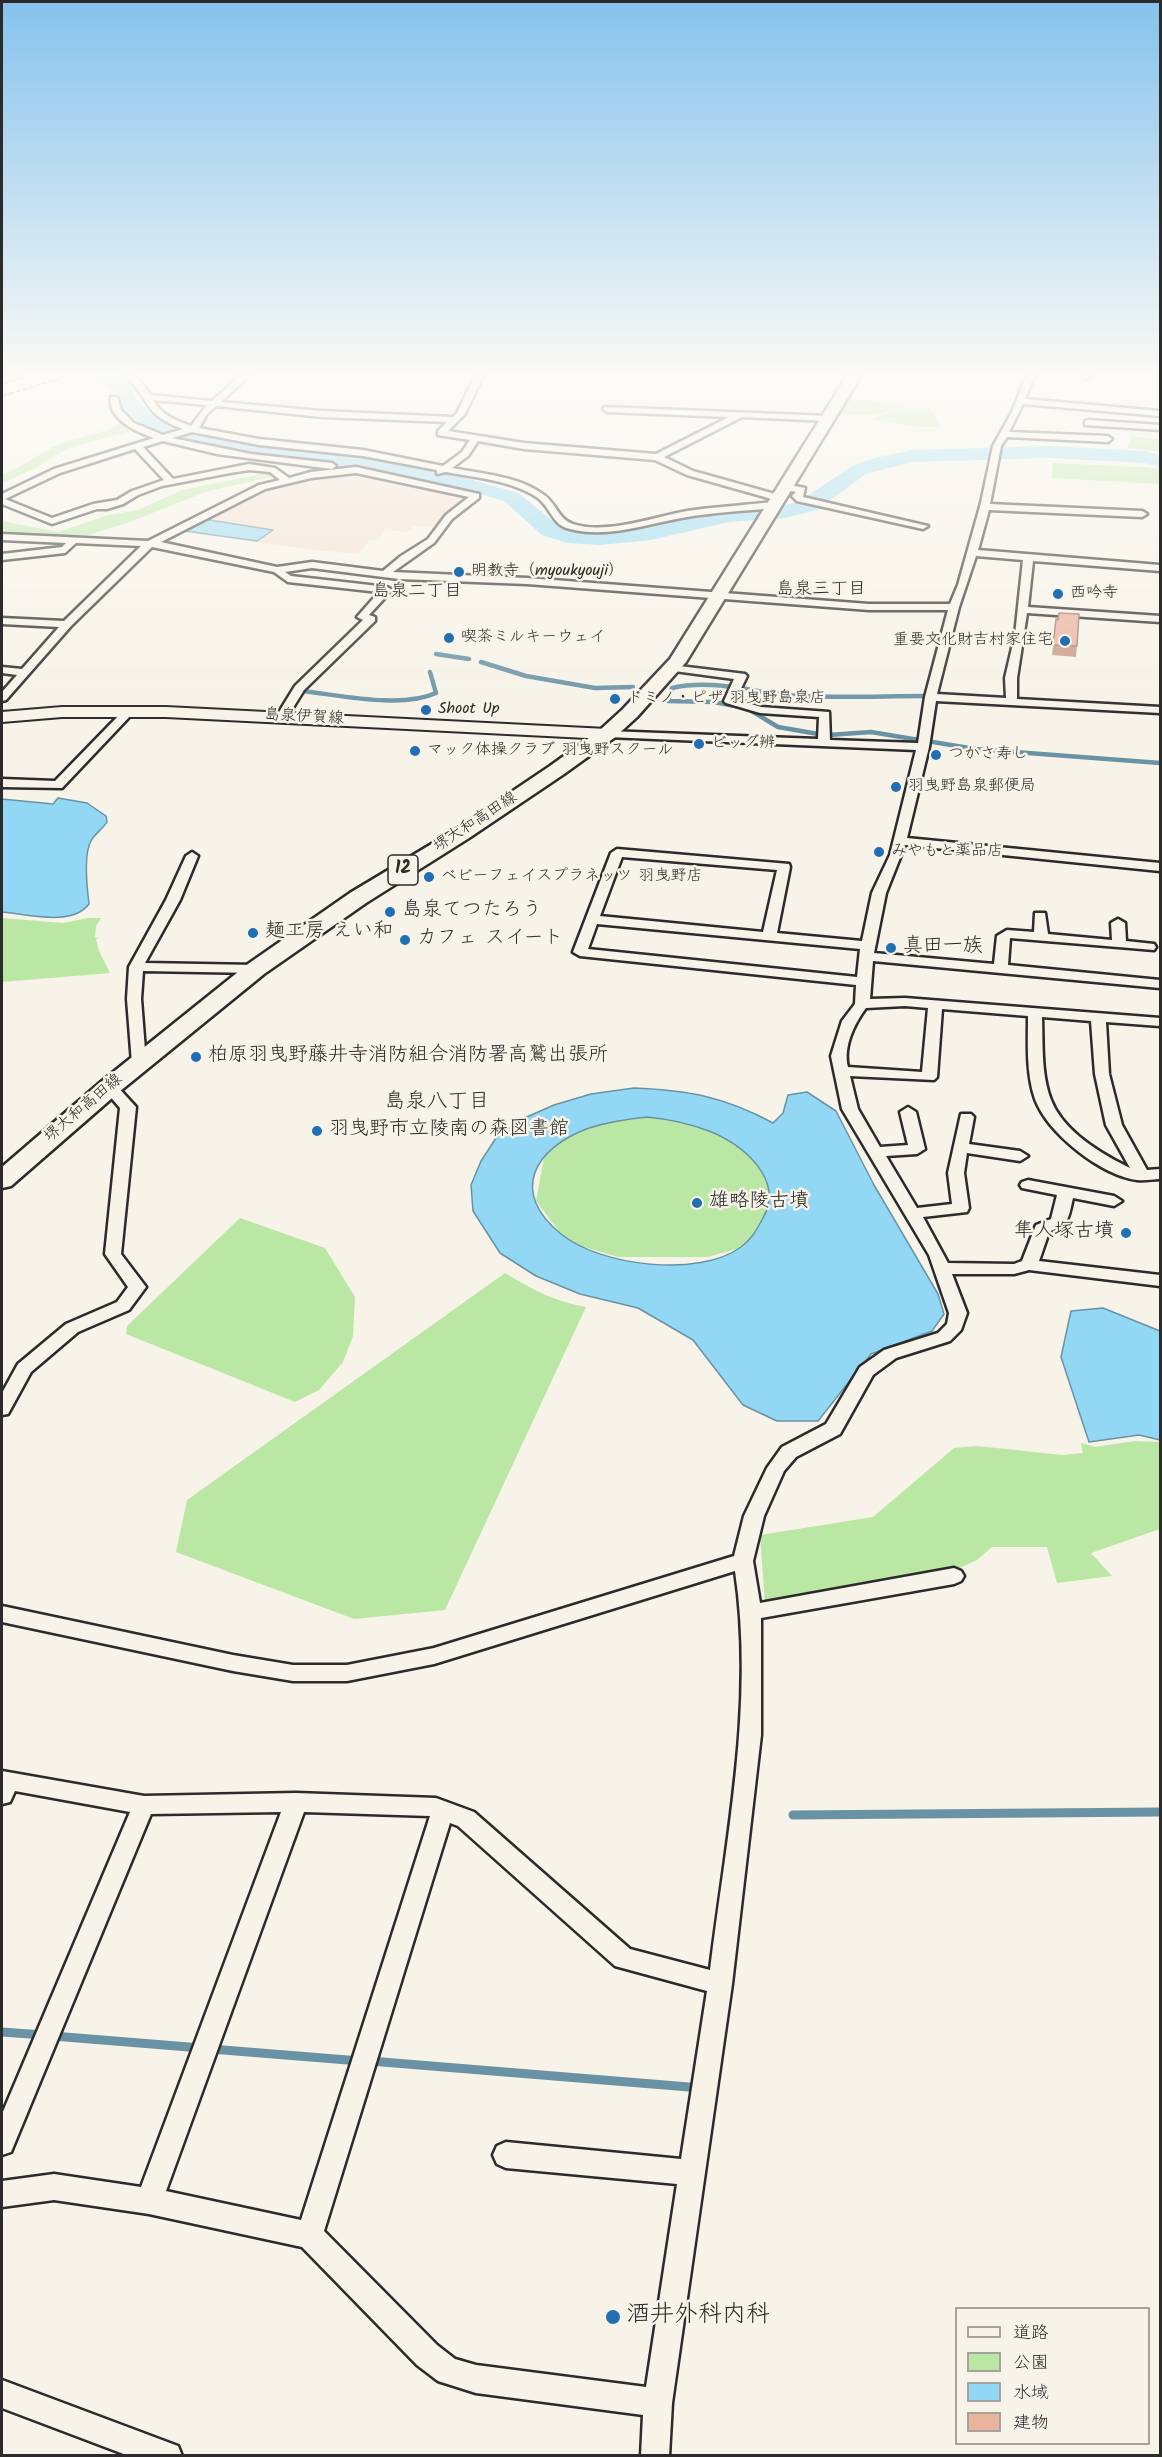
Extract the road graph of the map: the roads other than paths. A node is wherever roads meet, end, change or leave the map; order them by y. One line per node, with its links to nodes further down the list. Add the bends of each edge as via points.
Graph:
1 (18, 491): 11 (street)
2 (143, 491): 11 (street, via 120,502 52,520)
3 (255, 491): 18 (street)
4 (453, 491): 24 (street, via 476,496 449,517 431,541)
5 (530, 491): 12 (street, via 542,496 559,520 587,529 630,527 688,514)
6 (736, 491): 12 (street)
7 (783, 491): 12 (main road, 堺大和高田線 / 12)
8 (801, 491): 12 (street)
9 (801, 491): 15 (street, via 797,496 800,499)
10 (989, 491): 13 (street)
11 (2, 499)
12 (774, 505): 27 (main road, 堺大和高田線 / 12)
13 (985, 507): 14 (street); 19 (street)
14 (1142, 514)
15 (923, 526)
16 (2, 537): 17 (street)
17 (75, 540): 18 (street); 20 (street, via 65,550)
18 (149, 544): 23 (street); 32 (street)
19 (972, 553): 21 (street); 28 (street)
20 (2, 557)
21 (1028, 559): 22 (street); 29 (street)
22 (1161, 568)
23 (277, 570): 24 (street, via 312,565); 26 (street, via 288,579)
24 (385, 574): 25 (street)
25 (399, 576): 26 (street); 27 (street, via 527,581)
26 (387, 590): 42 (street, via 362,617 371,619 299,688)
27 (718, 597): 28 (street, via 869,607); 33 (main road, 堺大和高田線 / 12)
28 (954, 607): 36 (street)
29 (1022, 610): 30 (street); 38 (street, via 1011,678)
30 (1161, 619)
31 (2, 621): 32 (street)
32 (67, 624): 35 (street)
33 (671, 668): 43 (main road, 堺大和高田線 / 12); 44 (street, via 741,676 730,702 760,710 825,714)
34 (2, 670): 35 (street)
35 (24, 672): 37 (street)
36 (931, 697): 38 (street); 45 (street)
37 (2, 698)
38 (1012, 702): 39 (street)
39 (1160, 710)
40 (129, 711): 41 (main road, 島泉伊賀線); 42 (main road, 島泉伊賀線); 46 (street, via 58,784)
41 (2, 717)
42 (282, 717): 43 (main road, 島泉伊賀線)
43 (606, 734): 44 (street); 60 (main road, 堺大和高田線 / 12)
44 (824, 742): 45 (street)
45 (924, 747): 47 (street)
46 (2, 783)
47 (900, 841): 49 (street); 57 (street, via 879,893)
48 (192, 856): 58 (street)
49 (1161, 867)
50 (1040, 916): 54 (street)
51 (592, 919): 53 (street); 53 (street, via 617,853 784,867); 61 (street, via 580,952)
52 (1118, 923): 55 (street)
53 (769, 937): 57 (street)
54 (1041, 937): 55 (street); 59 (street, via 1007,934 1002,939)
55 (1119, 944): 56 (street)
56 (1149, 947)
57 (867, 951): 59 (street); 61 (street)
58 (136, 967): 60 (street); 68 (street)
59 (1001, 968): 62 (street)
60 (256, 969): 68 (main road, 堺大和高田線 / 12)
61 (864, 982): 63 (street)
62 (1161, 984)
63 (862, 1004): 64 (street); 69 (street, via 849,1021 838,1056)
64 (935, 1004): 65 (street); 69 (street, via 929,1077)
65 (1035, 1012): 66 (street); 77 (street, via 1037,1075 1044,1102 1075,1142 1112,1164)
66 (1098, 1017): 67 (street); 77 (street, via 1102,1074 1114,1125)
67 (1161, 1022)
68 (139, 1063): 70 (main road, 堺大和高田線 / 12)
69 (842, 1071): 74 (street, via 850,1109)
70 (110, 1087): 78 (main road, 堺大和高田線 / 12); 86 (street, via 128,1107 113,1254 137,1287 123,1306 72,1328 24,1368)
71 (908, 1112): 74 (street, via 917,1149)
72 (966, 1118): 73 (street)
73 (960, 1148): 75 (street); 82 (street, via 956,1173 961,1208)
74 (876, 1152): 82 (street)
75 (1020, 1156)
76 (1161, 1174): 77 (street)
77 (1142, 1175)
78 (2, 1180)
79 (1028, 1185): 80 (street)
80 (1066, 1192): 81 (street); 83 (street, via 1059,1222 1042,1229)
81 (1114, 1201)
82 (913, 1213): 84 (street)
83 (1029, 1265): 84 (street, via 1014,1269); 85 (street)
84 (942, 1268): 87 (street, via 958,1313 955,1326 944,1337 890,1354 866,1371 833,1429 789,1452 776,1468 754,1516)
85 (1161, 1281)
86 (2, 1409)
87 (743, 1561): 89 (street); 90 (street, via 434,1656 347,1673 293,1673 233,1663)
88 (954, 1576): 89 (street)
89 (751, 1612): 95 (street, via 750,1735)
90 (2, 1614)
91 (4, 1786): 93 (street)
92 (296, 1802): 93 (street); 94 (street); 100 (street)
93 (144, 1805): 96 (street)
94 (442, 1810): 95 (street, via 466,1820 623,1958); 101 (street)
95 (720, 1984): 98 (street)
96 (2, 2143)
97 (506, 2155): 98 (street)
98 (693, 2173): 103 (street)
99 (2, 2194): 100 (street, via 54,2187)
100 (149, 2201): 101 (street)
101 (309, 2235): 103 (street, via 427,2355 448,2371 476,2379)
102 (2, 2394): 104 (street)
103 (658, 2403): 105 (street)
104 (168, 2456)
105 (655, 2456)

